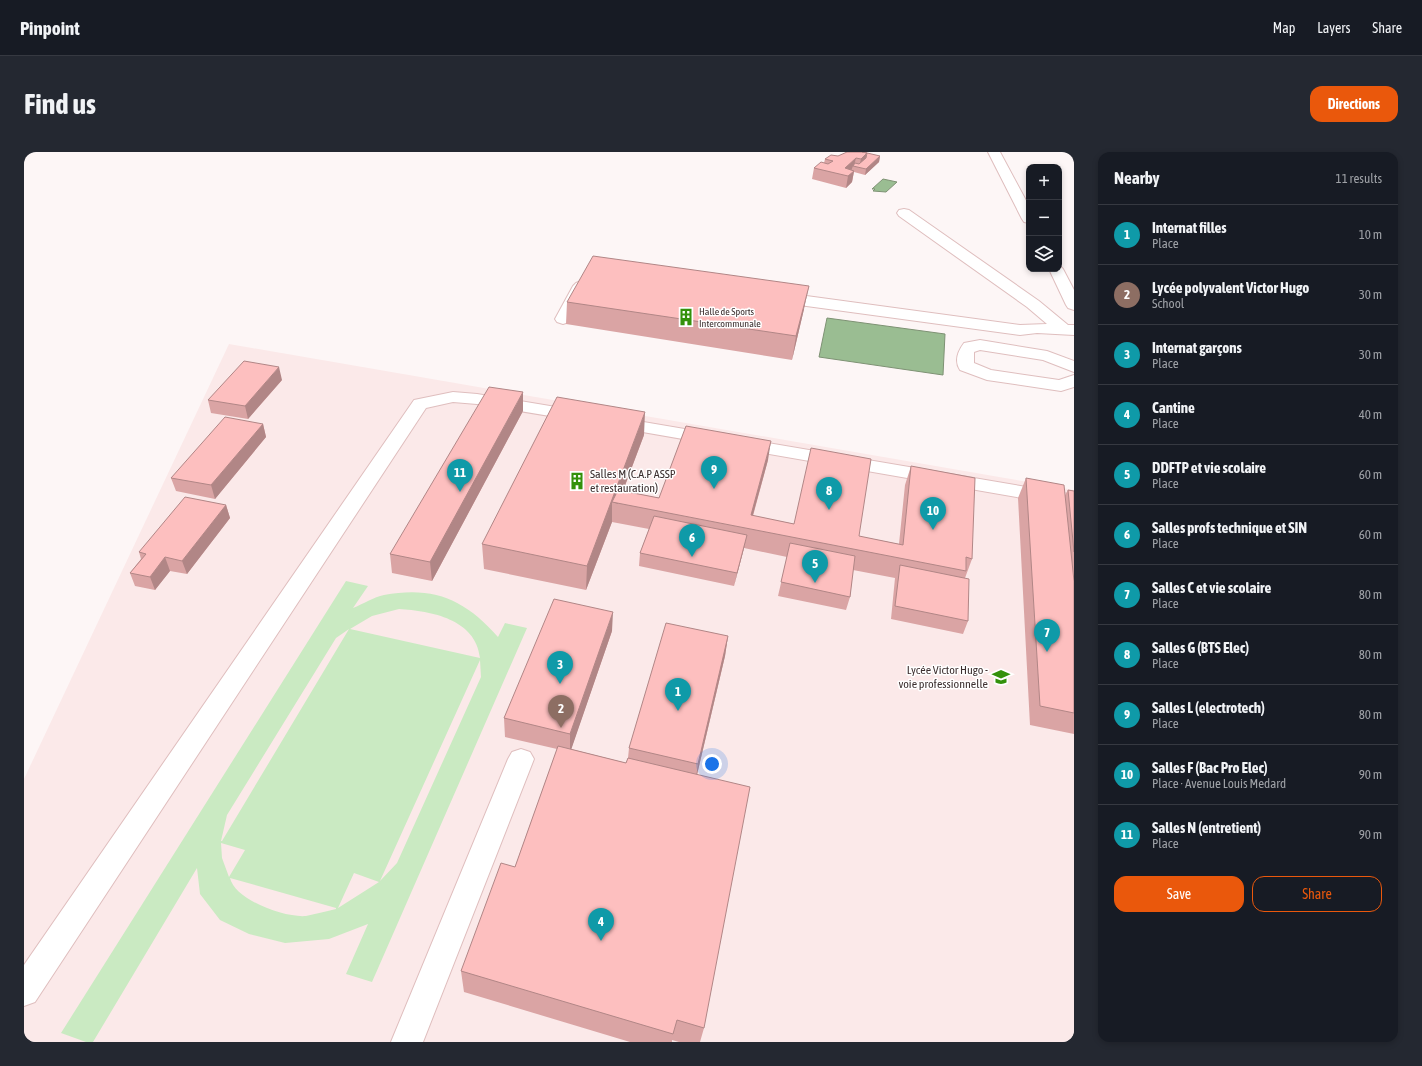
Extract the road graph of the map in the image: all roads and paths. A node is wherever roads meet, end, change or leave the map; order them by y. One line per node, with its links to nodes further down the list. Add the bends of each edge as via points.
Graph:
1 (994, 152): 3 (street)
2 (904, 213): 11 (street)
3 (1026, 213)
4 (1062, 268): 5 (street)
5 (1074, 269)
6 (590, 270): 10 (street)
7 (1057, 272): 9 (street)
8 (759, 294): 11 (street, via 1020,330)
9 (1074, 306)
10 (563, 319)
11 (1069, 329)
12 (1074, 367): 13 (street, via 1047,356 980,345 970,347 966,352 966,366 987,375 1061,386)
13 (1074, 380)
14 (1074, 501): 16 (street, via 477,399 453,397 420,404)
15 (520, 759): 17 (street)
16 (24, 991)
17 (407, 1042)

